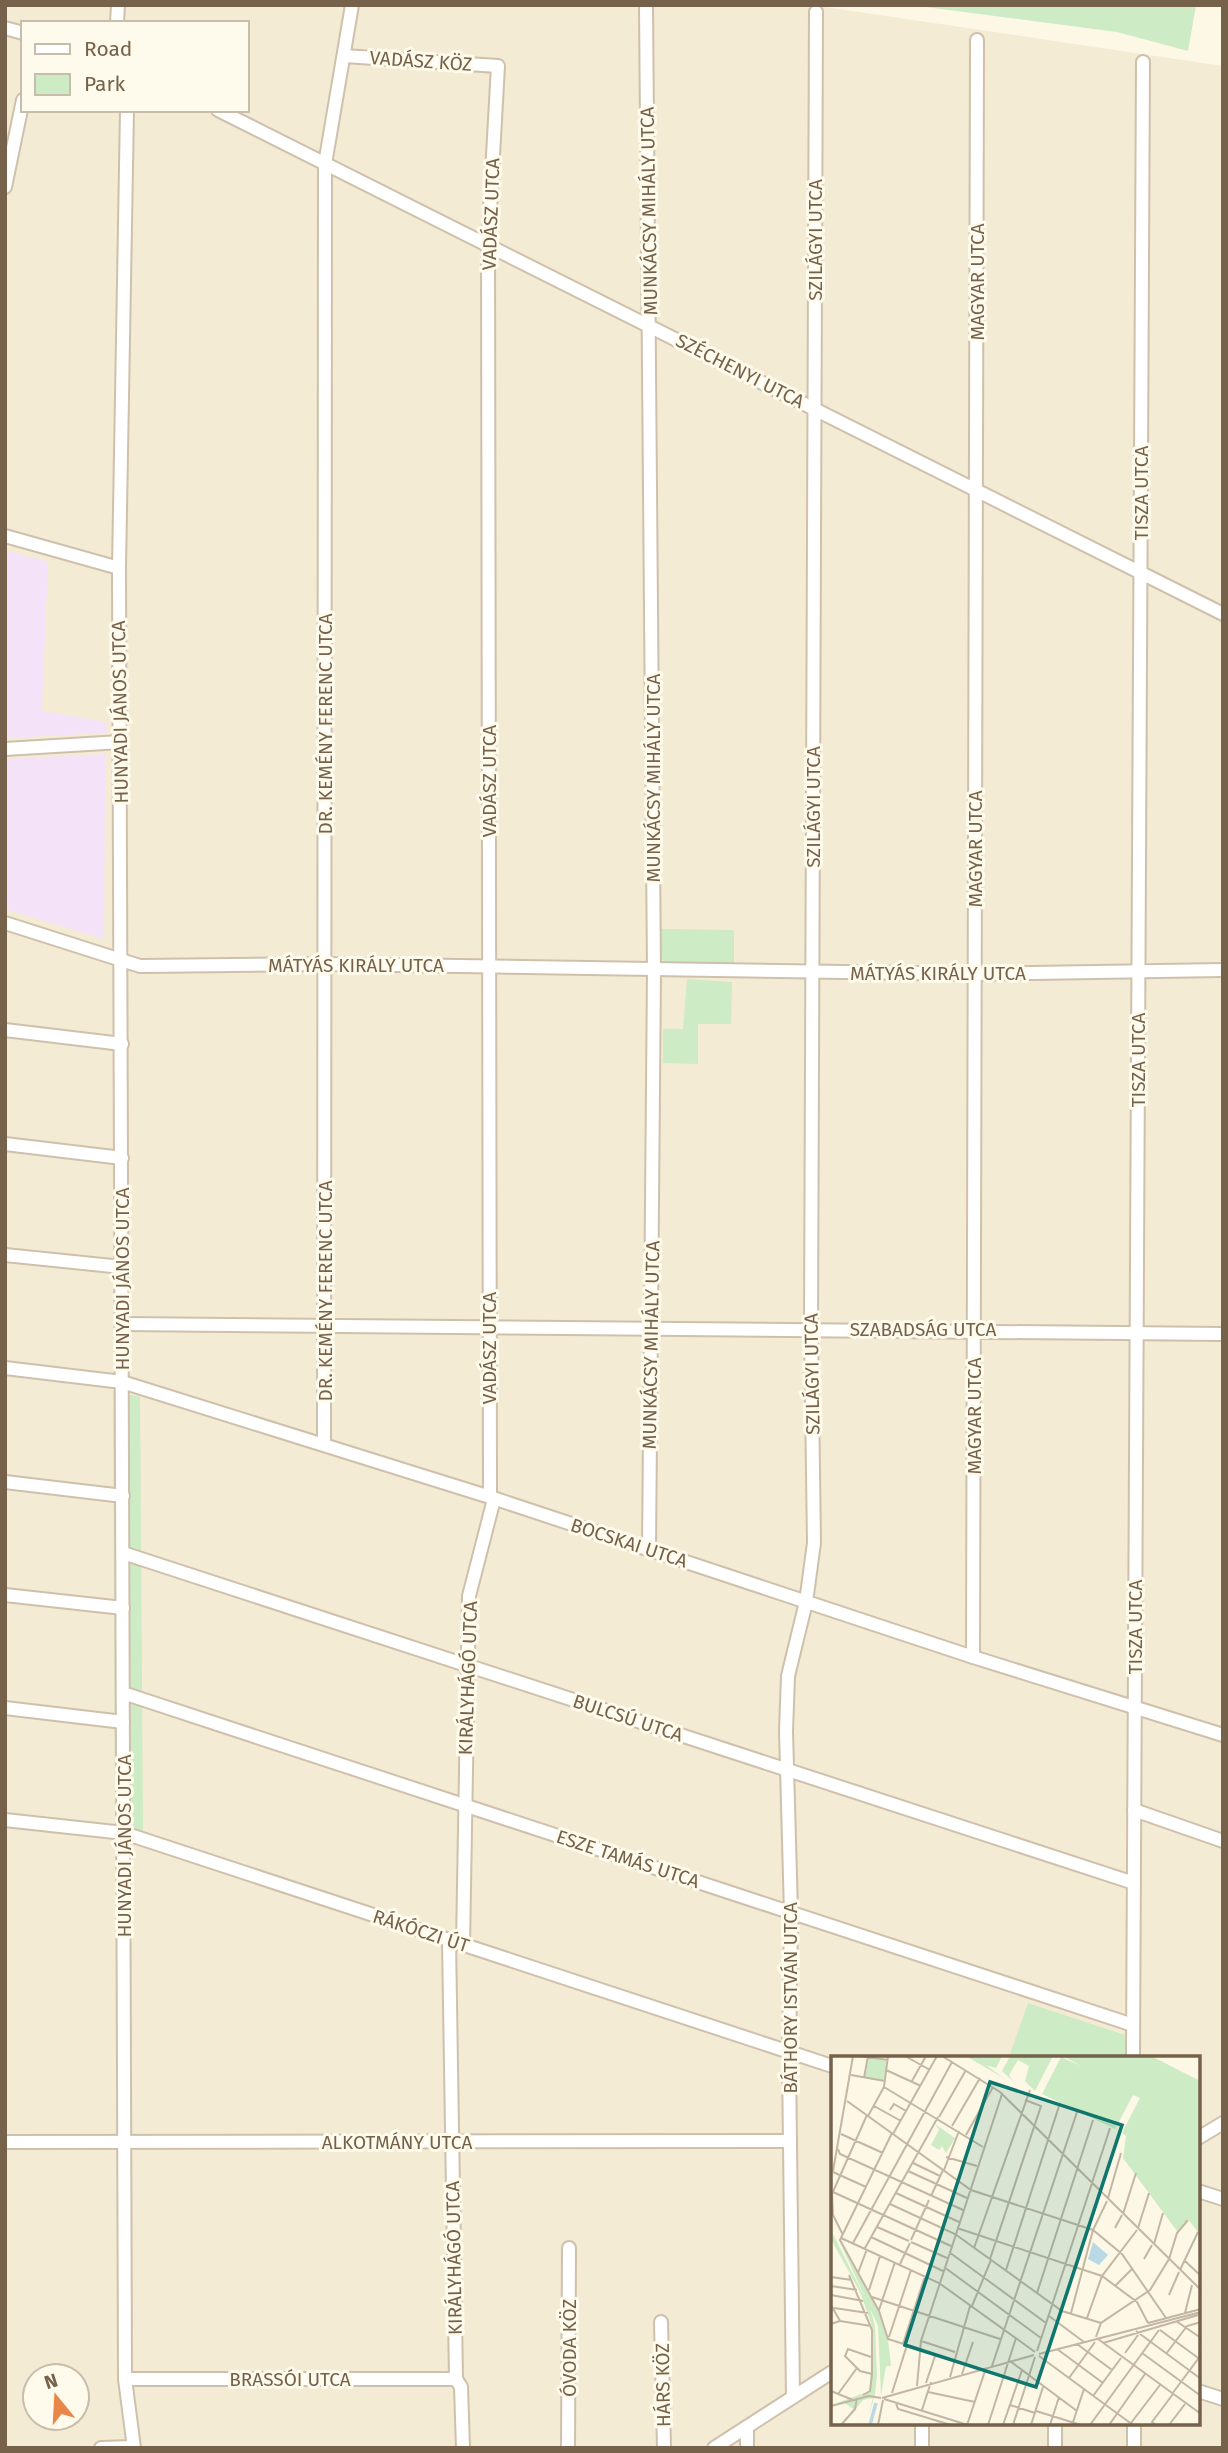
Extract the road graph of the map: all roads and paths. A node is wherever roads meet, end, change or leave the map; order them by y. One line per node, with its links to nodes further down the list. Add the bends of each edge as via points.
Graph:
1 (352, 5): 5 (street, DR. KEMÉNY FERENC UTCA)
2 (646, 5): 14 (street, MUNKÁCSY MIHÁLY UTCA)
3 (816, 12): 15 (street, SZILÁGYI UTCA)
4 (977, 40): 16 (street, MAGYAR UTCA)
5 (344, 55): 7 (street, VADÁSZ KÖZ); 11 (street, DR. KEMÉNY FERENC UTCA)
6 (1143, 62): 19 (street, TISZA UTCA)
7 (498, 66): 13 (street, VADÁSZ UTCA)
8 (21, 110): 12 (street)
9 (127, 112): 18 (street, HUNYADI JÁNOS UTCA)
10 (222, 112): 11 (street, SZÉCHENYI UTCA)
11 (325, 164): 13 (street, SZÉCHENYI UTCA); 25 (street, DR. KEMÉNY FERENC UTCA)
12 (5, 187)
13 (488, 245): 14 (street, SZÉCHENYI UTCA); 26 (street, VADÁSZ UTCA)
14 (650, 327): 15 (street, SZÉCHENYI UTCA); 29 (street, MUNKÁCSY MIHÁLY UTCA)
15 (815, 409): 16 (street, SZÉCHENYI UTCA); 30 (street, SZILÁGYI UTCA)
16 (976, 491): 19 (street, SZÉCHENYI UTCA); 31 (street, MAGYAR UTCA)
17 (5, 536): 18 (street)
18 (119, 568): 21 (street, HUNYADI JÁNOS UTCA)
19 (1140, 572): 20 (street, SZÉCHENYI UTCA); 27 (street, TISZA UTCA)
20 (1223, 614)
21 (121, 742): 22 (street); 24 (street, HUNYADI JÁNOS UTCA)
22 (5, 749)
23 (5, 923): 24 (street, MÁTYÁS KIRÁLY UTCA)
24 (121, 960): 25 (street, MÁTYÁS KIRÁLY UTCA, via 139,966 177,967); 33 (street, HUNYADI JÁNOS UTCA)
25 (325, 964): 26 (street, MÁTYÁS KIRÁLY UTCA); 39 (street, DR. KEMÉNY FERENC UTCA)
26 (489, 966): 29 (street, MÁTYÁS KIRÁLY UTCA); 40 (street, VADÁSZ UTCA)
27 (1138, 970): 28 (street, MÁTYÁS KIRÁLY UTCA); 31 (street, MÁTYÁS KIRÁLY UTCA); 44 (street, TISZA UTCA)
28 (1223, 970)
29 (654, 971): 30 (street, MÁTYÁS KIRÁLY UTCA); 41 (street, MUNKÁCSY MIHÁLY UTCA)
30 (812, 972): 31 (street, MÁTYÁS KIRÁLY UTCA); 42 (street, SZILÁGYI UTCA)
31 (975, 974): 43 (street, MAGYAR UTCA)
32 (5, 1030): 33 (street)
33 (121, 1044): 35 (street, HUNYADI JÁNOS UTCA)
34 (5, 1144): 35 (street)
35 (122, 1158): 37 (street, HUNYADI JÁNOS UTCA)
36 (5, 1255): 37 (street)
37 (122, 1268): 38 (street, HUNYADI JÁNOS UTCA)
38 (122, 1324): 39 (street, SZABADSÁG UTCA); 47 (street, HUNYADI JÁNOS UTCA)
39 (326, 1325): 40 (street, SZABADSÁG UTCA); 48 (street, DR. KEMÉNY FERENC UTCA)
40 (489, 1326): 41 (street, SZABADSÁG UTCA); 51 (street, VADÁSZ UTCA)
41 (652, 1327): 42 (street, SZABADSÁG UTCA); 52 (street, MUNKÁCSY MIHÁLY UTCA)
42 (811, 1328): 43 (street, SZABADSÁG UTCA); 55 (street, SZILÁGYI UTCA, via 814,1543)
43 (974, 1329): 44 (street, SZABADSÁG UTCA); 57 (street, MAGYAR UTCA)
44 (1136, 1330): 45 (street, SZABADSÁG UTCA); 61 (street, TISZA UTCA)
45 (1223, 1334)
46 (5, 1368): 47 (street, BOCSKAI UTCA)
47 (122, 1382): 48 (street, BOCSKAI UTCA); 50 (street, HUNYADI JÁNOS UTCA)
48 (324, 1444): 51 (street, BOCSKAI UTCA)
49 (5, 1482): 50 (street)
50 (123, 1496): 53 (street, HUNYADI JÁNOS UTCA)
51 (492, 1498): 52 (street, BOCSKAI UTCA); 58 (street, KIRÁLYHÁGÓ UTCA, via 469,1596)
52 (649, 1550): 55 (street, BOCSKAI UTCA)
53 (123, 1553): 56 (street, HUNYADI JÁNOS UTCA); 58 (street, BULCSÚ UTCA)
54 (5, 1595): 56 (street)
55 (806, 1602): 57 (street, BOCSKAI UTCA); 64 (street, BÁTHORY ISTVÁN UTCA, via 788,1676)
56 (123, 1608): 59 (street, HUNYADI JÁNOS UTCA)
57 (973, 1657): 61 (street, BOCSKAI UTCA)
58 (467, 1665): 64 (street, BULCSÚ UTCA); 65 (street, KIRÁLYHÁGÓ UTCA)
59 (123, 1693): 62 (street, HUNYADI JÁNOS UTCA); 65 (street, ESZE TAMÁS UTCA)
60 (5, 1708): 62 (street)
61 (1135, 1708): 63 (street, BOCSKAI UTCA); 66 (street, TISZA UTCA)
62 (123, 1722): 68 (street, HUNYADI JÁNOS UTCA)
63 (1223, 1735)
64 (786, 1769): 70 (street, BULCSÚ UTCA); 71 (street, BÁTHORY ISTVÁN UTCA)
65 (465, 1805): 71 (street, ESZE TAMÁS UTCA); 73 (street, KIRÁLYHÁGÓ UTCA)
66 (1134, 1810): 69 (street); 70 (street, TISZA UTCA)
67 (5, 1820): 68 (street, RÁKÓCZI ÚT)
68 (124, 1833): 72 (street, RÁKÓCZI ÚT); 83 (street, HUNYADI JÁNOS UTCA)
69 (1223, 1841)
70 (1133, 1883): 74 (street, TISZA UTCA)
71 (791, 1913): 74 (street, ESZE TAMÁS UTCA); 75 (street, BÁTHORY ISTVÁN UTCA)
72 (449, 1940): 73 (street, RÁKÓCZI ÚT); 80 (street, KIRÁLYHÁGÓ UTCA)
73 (463, 1945): 75 (street, RÁKÓCZI ÚT)
74 (1133, 2025): 76 (street, TISZA UTCA)
75 (789, 2051): 77 (street, RÁKÓCZI ÚT); 81 (street, BÁTHORY ISTVÁN UTCA)
76 (1133, 2056)
77 (831, 2066)
78 (1223, 2123): 79 (street)
79 (1200, 2137)
80 (453, 2141): 81 (street, ALKOTMÁNY UTCA); 83 (street, ALKOTMÁNY UTCA); 90 (street, KIRÁLYHÁGÓ UTCA)
81 (790, 2141): 92 (street, BÁTHORY ISTVÁN UTCA)
82 (5, 2142): 83 (street, ALKOTMÁNY UTCA)
83 (124, 2142): 89 (street, HUNYADI JÁNOS UTCA)
84 (1200, 2192): 85 (street)
85 (1223, 2199)
86 (569, 2248): 101 (street, ÓVODA KÖZ)
87 (661, 2322): 102 (street, HÁRS KÖZ)
88 (831, 2372): 92 (street)
89 (125, 2379): 90 (street, BRASSÓI UTCA); 98 (street, HUNYADI JÁNOS UTCA)
90 (456, 2379): 100 (street, KIRÁLYHÁGÓ UTCA, via 461,2387)
91 (1200, 2392): 93 (street)
92 (793, 2397): 97 (street)
93 (1223, 2399)
94 (922, 2425): 105 (street)
95 (1055, 2425): 106 (street)
96 (1134, 2425): 107 (street)
97 (747, 2427): 103 (street); 104 (street)
98 (134, 2447): 99 (street)
99 (101, 2448)
100 (463, 2448)
101 (568, 2448)
102 (664, 2448)
103 (714, 2448)
104 (747, 2448)
105 (922, 2448)
106 (1055, 2448)
107 (1134, 2448)

